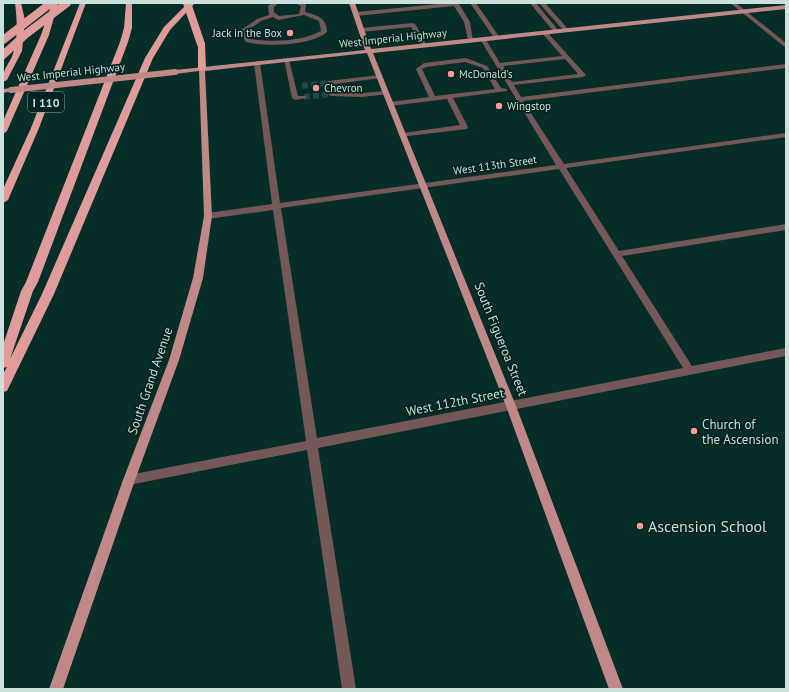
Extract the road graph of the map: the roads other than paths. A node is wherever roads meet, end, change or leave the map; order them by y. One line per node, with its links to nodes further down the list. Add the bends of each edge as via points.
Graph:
1 (18, 3): 41 (highway, bridge, via 21,20 18,52)
2 (50, 3): 25 (street); 28 (highway, bridge)
3 (55, 3): 25 (highway)
4 (67, 3): 33 (highway, bridge)
5 (83, 3): 60 (highway, I 110, via 35,128)
6 (129, 3): 66 (highway, via 128,28 124,42 27,291)
7 (187, 3): 39 (highway, bridge, via 201,44)
8 (192, 3): 68 (highway, via 167,29 149,58 48,294)
9 (276, 3): 20 (street, via 271,6 271,13)
10 (298, 3): 18 (street, via 304,5)
11 (352, 3): 19 (main road, South Figueroa Street)
12 (473, 3): 26 (street)
13 (533, 3): 23 (street)
14 (542, 3): 22 (street)
15 (733, 3): 17 (street)
16 (786, 7): 17 (main road, West Imperial Highway)
17 (744, 12): 22 (main road, West Imperial Highway); 31 (street)
18 (302, 13): 20 (street, via 278,18); 20 (street, via 323,21 324,32 303,39 267,43 248,41 244,30 259,20)
19 (356, 14): 21 (main road, South Figueroa Street); 29 (street, via 456,4 467,22)
20 (274, 15)
21 (361, 30): 30 (street, via 413,25); 32 (main road, South Figueroa Street)
22 (566, 30): 23 (main road, West Imperial Highway)
23 (556, 31): 24 (main road, West Imperial Highway)
24 (545, 33): 26 (main road, West Imperial Highway); 34 (street, via 557,49)
25 (45, 35): 55 (highway)
26 (497, 38): 27 (main road, West Imperial Highway)
27 (483, 39): 29 (main road, West Imperial Highway); 37 (street)
28 (3, 40)
29 (471, 40): 30 (main road, West Imperial Highway)
30 (424, 46): 32 (main road, West Imperial Highway)
31 (786, 46)
32 (369, 52): 35 (main road, West Imperial Highway); 40 (main road, South Figueroa Street)
33 (3, 55)
34 (568, 57): 37 (street); 45 (street, via 583,75)
35 (286, 60): 36 (main road, West Imperial Highway); 44 (street)
36 (257, 64): 39 (main road, West Imperial Highway); 61 (street)
37 (498, 65): 45 (street)
38 (786, 66): 53 (street)
39 (202, 69): 46 (main road, West Imperial Highway, bridge); 62 (main road, South Grand Avenue)
40 (379, 77): 42 (street); 48 (main road, South Figueroa Street)
41 (3, 80)
42 (328, 83)
43 (302, 86): 44 (street)
44 (292, 87): 50 (street, via 295,98)
45 (511, 87): 47 (street); 53 (street)
46 (3, 91)
47 (499, 91): 51 (street); 52 (street, via 485,67 466,60 424,65 419,69)
48 (386, 93): 49 (street); 54 (main road, South Figueroa Street)
49 (331, 94)
50 (304, 97)
51 (449, 97): 52 (street); 56 (street, via 464,127)
52 (433, 99): 54 (street)
53 (519, 99): 58 (street)
54 (390, 104): 56 (main road, South Figueroa Street)
55 (3, 131)
56 (403, 135): 59 (main road, South Figueroa Street)
57 (786, 135): 58 (street, West 113th Street)
58 (562, 166): 59 (street, West 113th Street); 64 (street)
59 (423, 186): 61 (street, West 113th Street); 69 (main road, South Figueroa Street)
60 (3, 200)
61 (278, 206): 62 (street, West 113th Street); 70 (street)
62 (208, 216): 71 (main road, South Grand Avenue, via 198,278 179,345)
63 (786, 228): 64 (street)
64 (617, 254): 67 (street)
65 (786, 352): 67 (street, West 112th Street)
66 (3, 363)
67 (690, 371): 69 (street, West 112th Street)
68 (3, 387)
69 (511, 406): 70 (street, West 112th Street); 74 (main road, South Figueroa Street)
70 (312, 445): 71 (street, West 112th Street); 73 (street)
71 (130, 480): 72 (main road, South Grand Avenue)
72 (56, 689)
73 (349, 689)
74 (616, 689)

